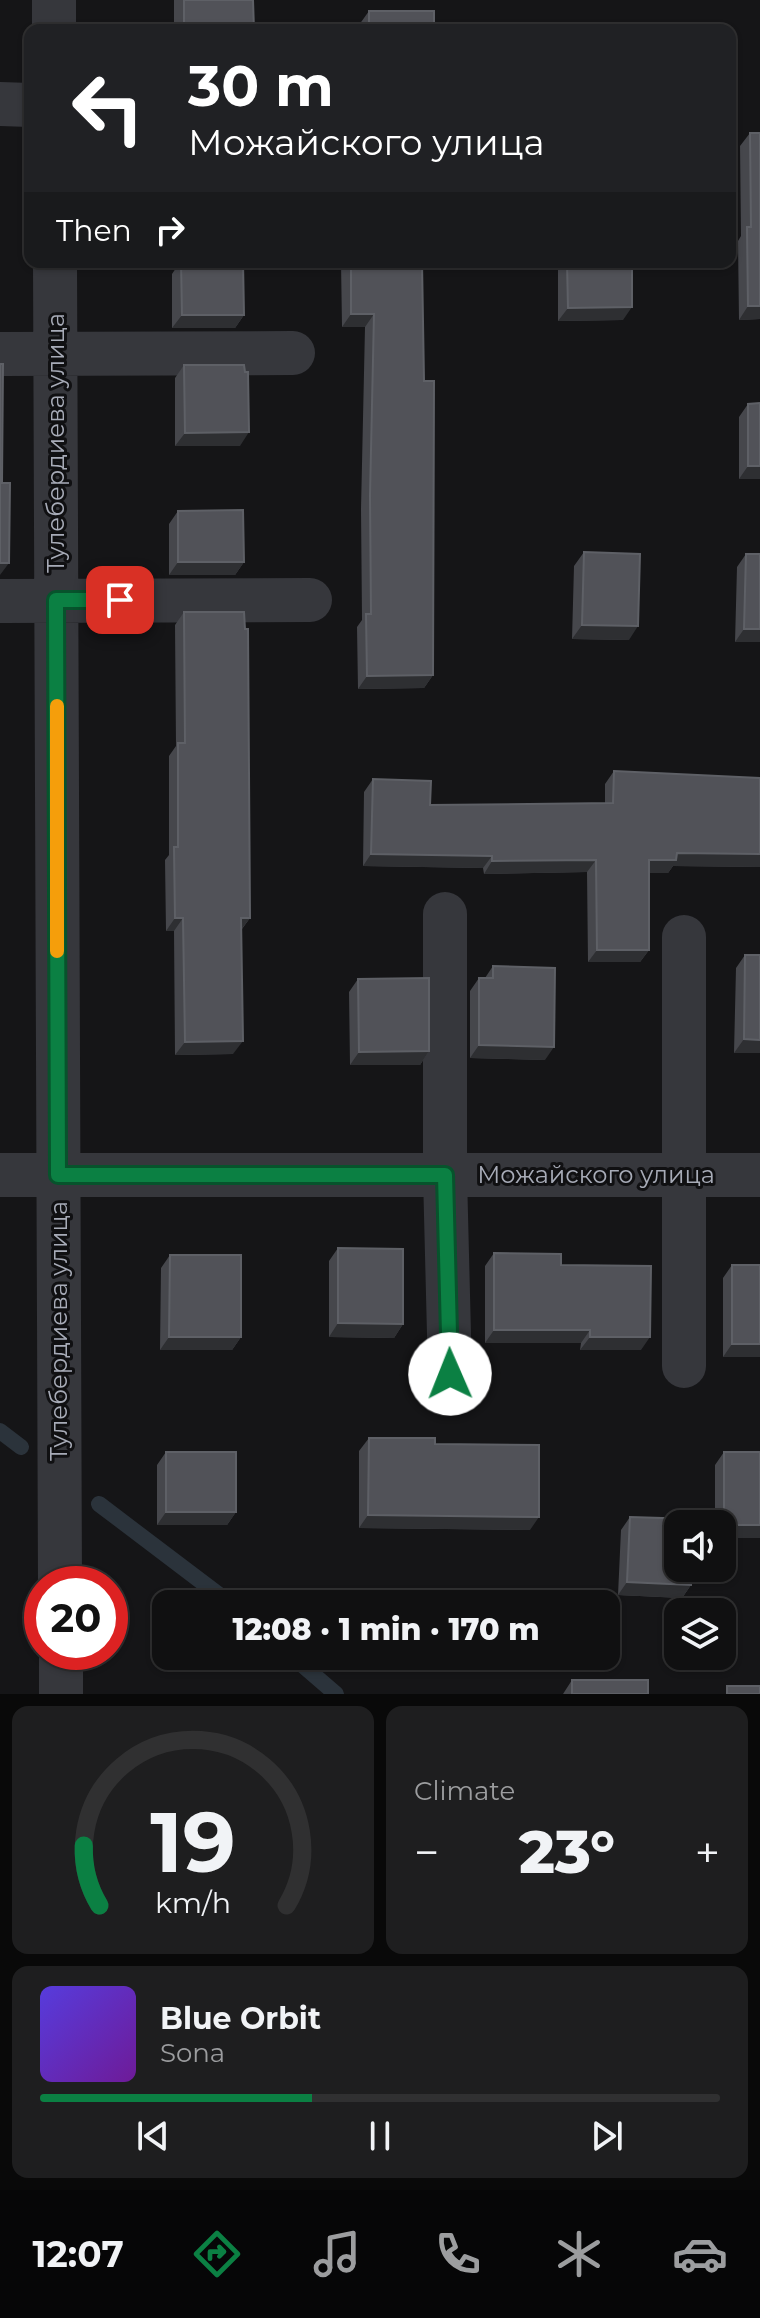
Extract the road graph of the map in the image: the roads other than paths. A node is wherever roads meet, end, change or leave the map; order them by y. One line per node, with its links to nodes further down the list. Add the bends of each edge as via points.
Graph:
1 (54, 0): 2 (street)
2 (54, 24)
3 (0, 104): 4 (street)
4 (24, 105)
5 (55, 268): 8 (street, Тулебердиева улица)
6 (293, 353): 8 (street)
7 (0, 354): 8 (street)
8 (55, 354): 9 (street, Тулебердиева улица)
9 (56, 600): 10 (street); 11 (street); 15 (street, Тулебердиева улица)
10 (310, 600)
11 (0, 601)
12 (445, 914): 16 (street)
13 (684, 937): 17 (street)
14 (0, 1175): 15 (street, Можайского улица)
15 (58, 1175): 16 (street, Можайского улица); 21 (street, Тулебердиева улица)
16 (445, 1175): 17 (street, Можайского улица); 20 (street)
17 (684, 1175): 18 (street, Можайского улица); 19 (street)
18 (760, 1175)
19 (684, 1366)
20 (450, 1374)
21 (60, 1566)
22 (61, 1670): 23 (street)
23 (61, 1694)

